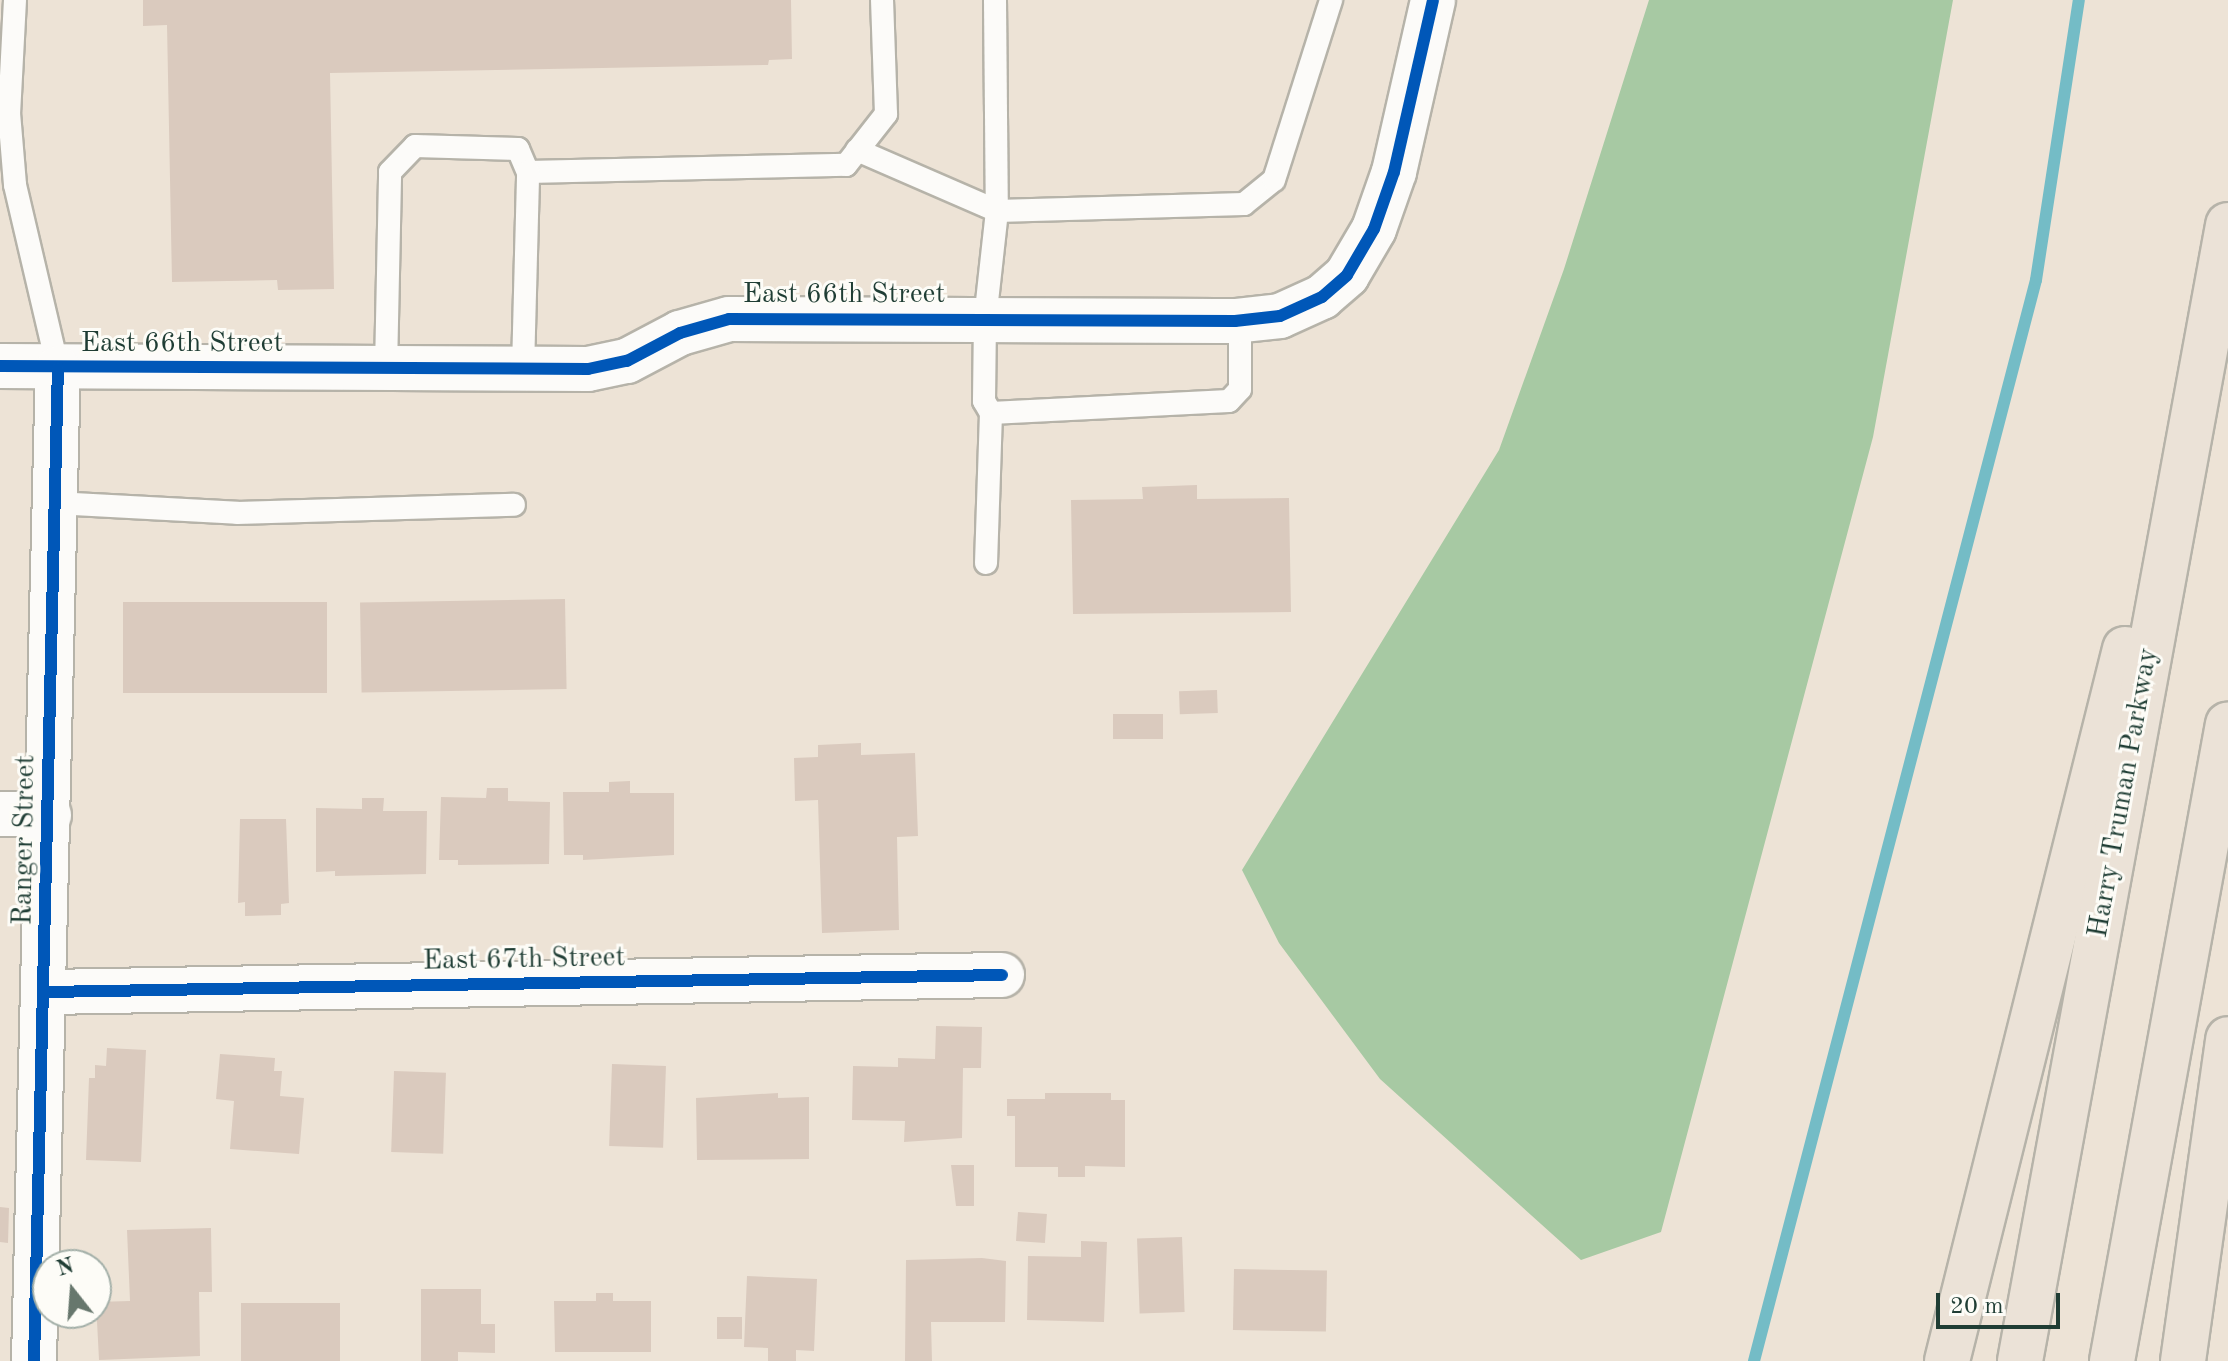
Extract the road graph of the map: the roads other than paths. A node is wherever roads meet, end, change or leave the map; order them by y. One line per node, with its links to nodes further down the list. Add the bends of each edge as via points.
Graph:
1 (15, 0): 13 (lane, via 9,113 15,185)
2 (882, 0): 6 (lane, via 886,114)
3 (995, 0): 8 (lane)
4 (1331, 0): 8 (lane, via 1274,180 1244,204)
5 (1433, 0): 11 (street, East 66th Street, via 1394,172 1374,229 1354,263 1322,297 1294,311)
6 (857, 150): 7 (lane, via 846,165); 8 (lane)
7 (528, 172): 14 (lane, via 518,149 415,146 390,172); 15 (lane)
8 (997, 211): 10 (lane)
9 (2228, 225): 16 (highway, Harry Truman Parkway)
10 (985, 319): 11 (street, East 66th Street); 15 (street, East 66th Street, via 729,319 680,333 627,361 588,369); 17 (lane, via 984,401)
11 (1240, 320): 17 (lane, via 1240,389 1229,401)
12 (0, 366): 13 (street, East 66th Street)
13 (58, 368): 14 (street, East 66th Street); 18 (street, Ranger Street)
14 (386, 369): 15 (street, East 66th Street)
15 (523, 369)
16 (2198, 388): 29 (highway, via 2097,747); 30 (highway, Harry Truman Parkway)
17 (991, 413): 20 (lane)
18 (55, 503): 19 (lane, via 237,513); 23 (street, Ranger Street)
19 (514, 505)
20 (986, 563)
21 (2228, 724): 31 (highway)
22 (0, 814): 23 (street)
23 (49, 815): 25 (street, Ranger Street)
24 (1002, 975): 25 (street, East 67th Street)
25 (47, 992): 27 (street, Ranger Street)
26 (2228, 1039): 32 (highway)
27 (18, 1287): 28 (street, Ranger Street)
28 (34, 1361)
29 (1947, 1361)
30 (2020, 1361)
31 (2112, 1361)
32 (2183, 1361)

